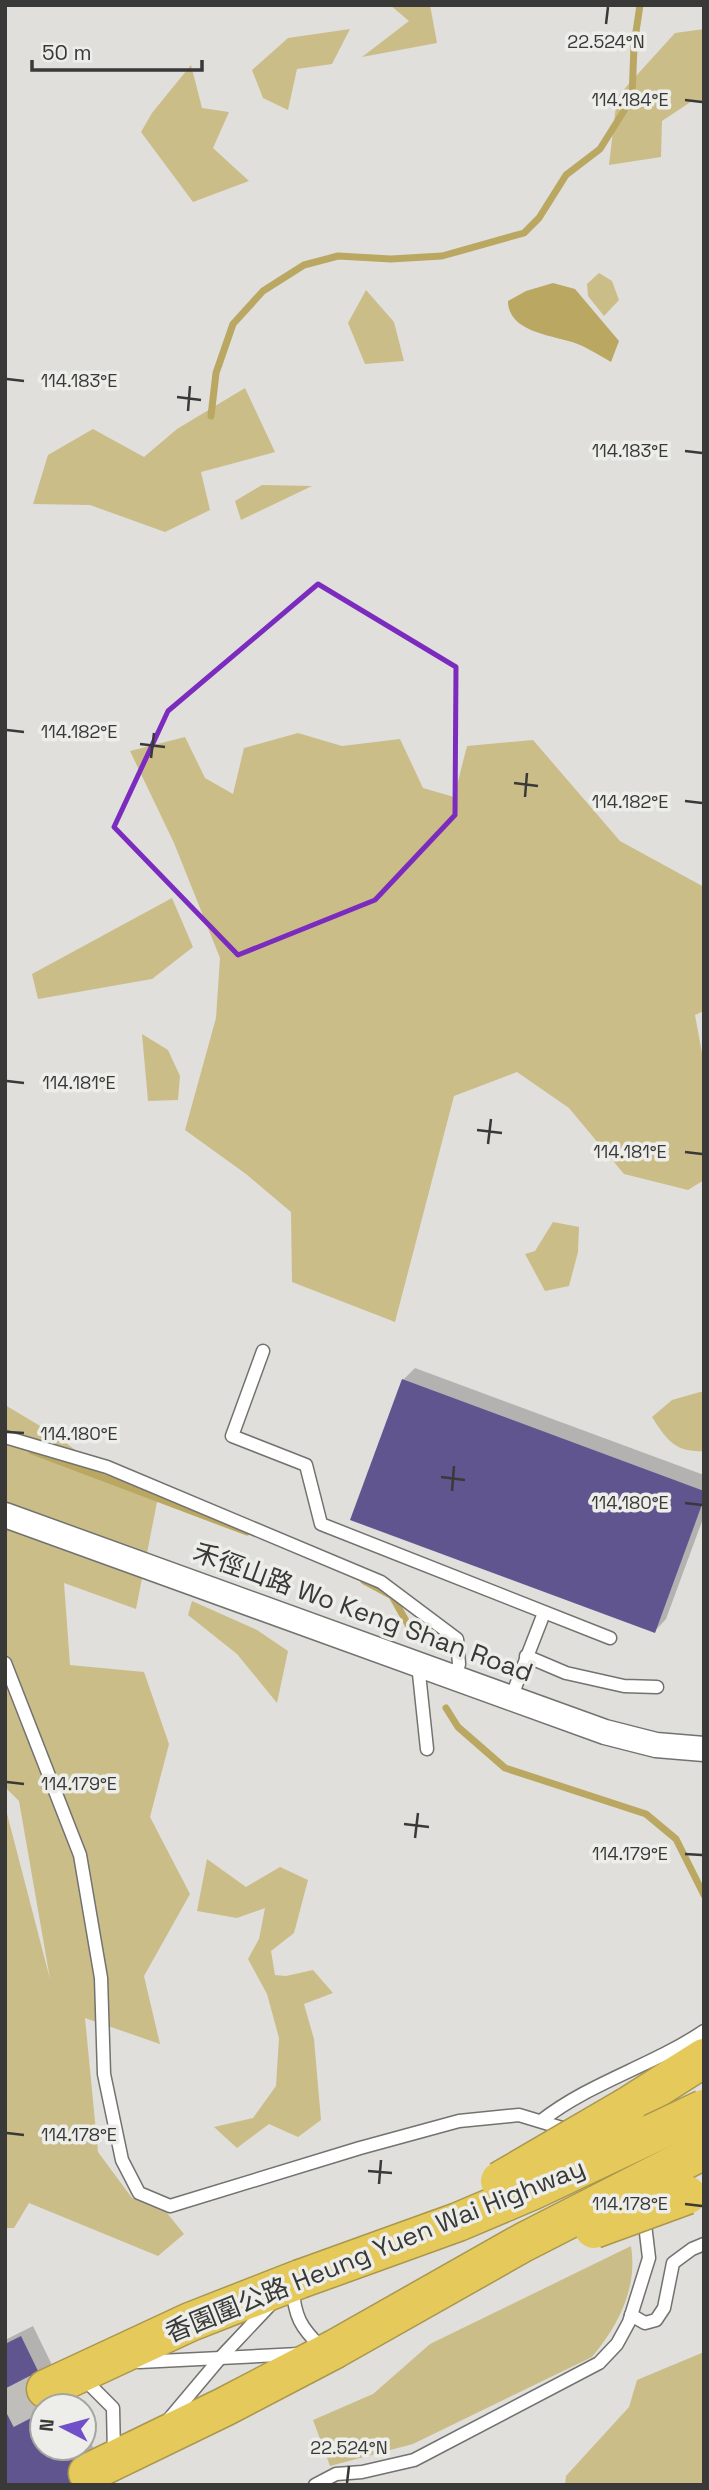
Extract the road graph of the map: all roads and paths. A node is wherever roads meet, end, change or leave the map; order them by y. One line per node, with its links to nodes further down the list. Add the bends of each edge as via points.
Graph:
1 (263, 1351): 4 (lane, via 232,1436 306,1465 321,1524)
2 (5, 1437): 9 (lane, via 107,1467 381,1582 457,1639)
3 (5, 1515): 8 (street, 禾徑山路 Wo Keng Shan Road)
4 (544, 1612): 5 (lane); 6 (lane)
5 (610, 1638)
6 (526, 1656): 10 (lane, via 566,1673 624,1686); 11 (lane)
7 (5, 1663): 17 (lane, via 80,1855 101,1978 104,2074 122,2160 139,2193 170,2206 459,2121 519,2115)
8 (418, 1664): 9 (street, 禾徑山路 Wo Keng Shan Road); 12 (lane)
9 (455, 1678): 11 (street, 禾徑山路 Wo Keng Shan Road)
10 (657, 1687)
11 (512, 1698): 13 (street, 禾徑山路 Wo Keng Shan Road, via 632,1740)
12 (427, 1749)
13 (704, 1749)
14 (704, 2031): 17 (lane, via 559,2106)
15 (704, 2058): 21 (highway, bridge, via 510,2176)
16 (704, 2109): 21 (highway, 香園圍公路 Heung Yuen Wai Highway, bridge, via 531,2191)
17 (541, 2121): 22 (lane, via 584,2134 623,2173 645,2219 649,2258)
18 (704, 2150): 23 (highway, 香園圍公路 Heung Yuen Wai Highway, bridge, via 524,2242)
19 (704, 2188): 23 (highway, bridge, via 555,2246)
20 (704, 2244): 22 (lane, via 673,2263 664,2308 656,2320 645,2323)
21 (295, 2281): 23 (lane, via 293,2306 304,2331); 24 (lane); 25 (highway, 香園圍公路 Heung Yuen Wai Highway)
22 (631, 2315): 27 (lane, via 617,2344 599,2363 414,2460 336,2474)
23 (330, 2351): 24 (lane); 26 (highway, 香園圍公路 Heung Yuen Wai Highway)
24 (222, 2356): 25 (lane); 26 (lane)
25 (74, 2375): 26 (lane, via 113,2407)
26 (116, 2460)
27 (315, 2485)

